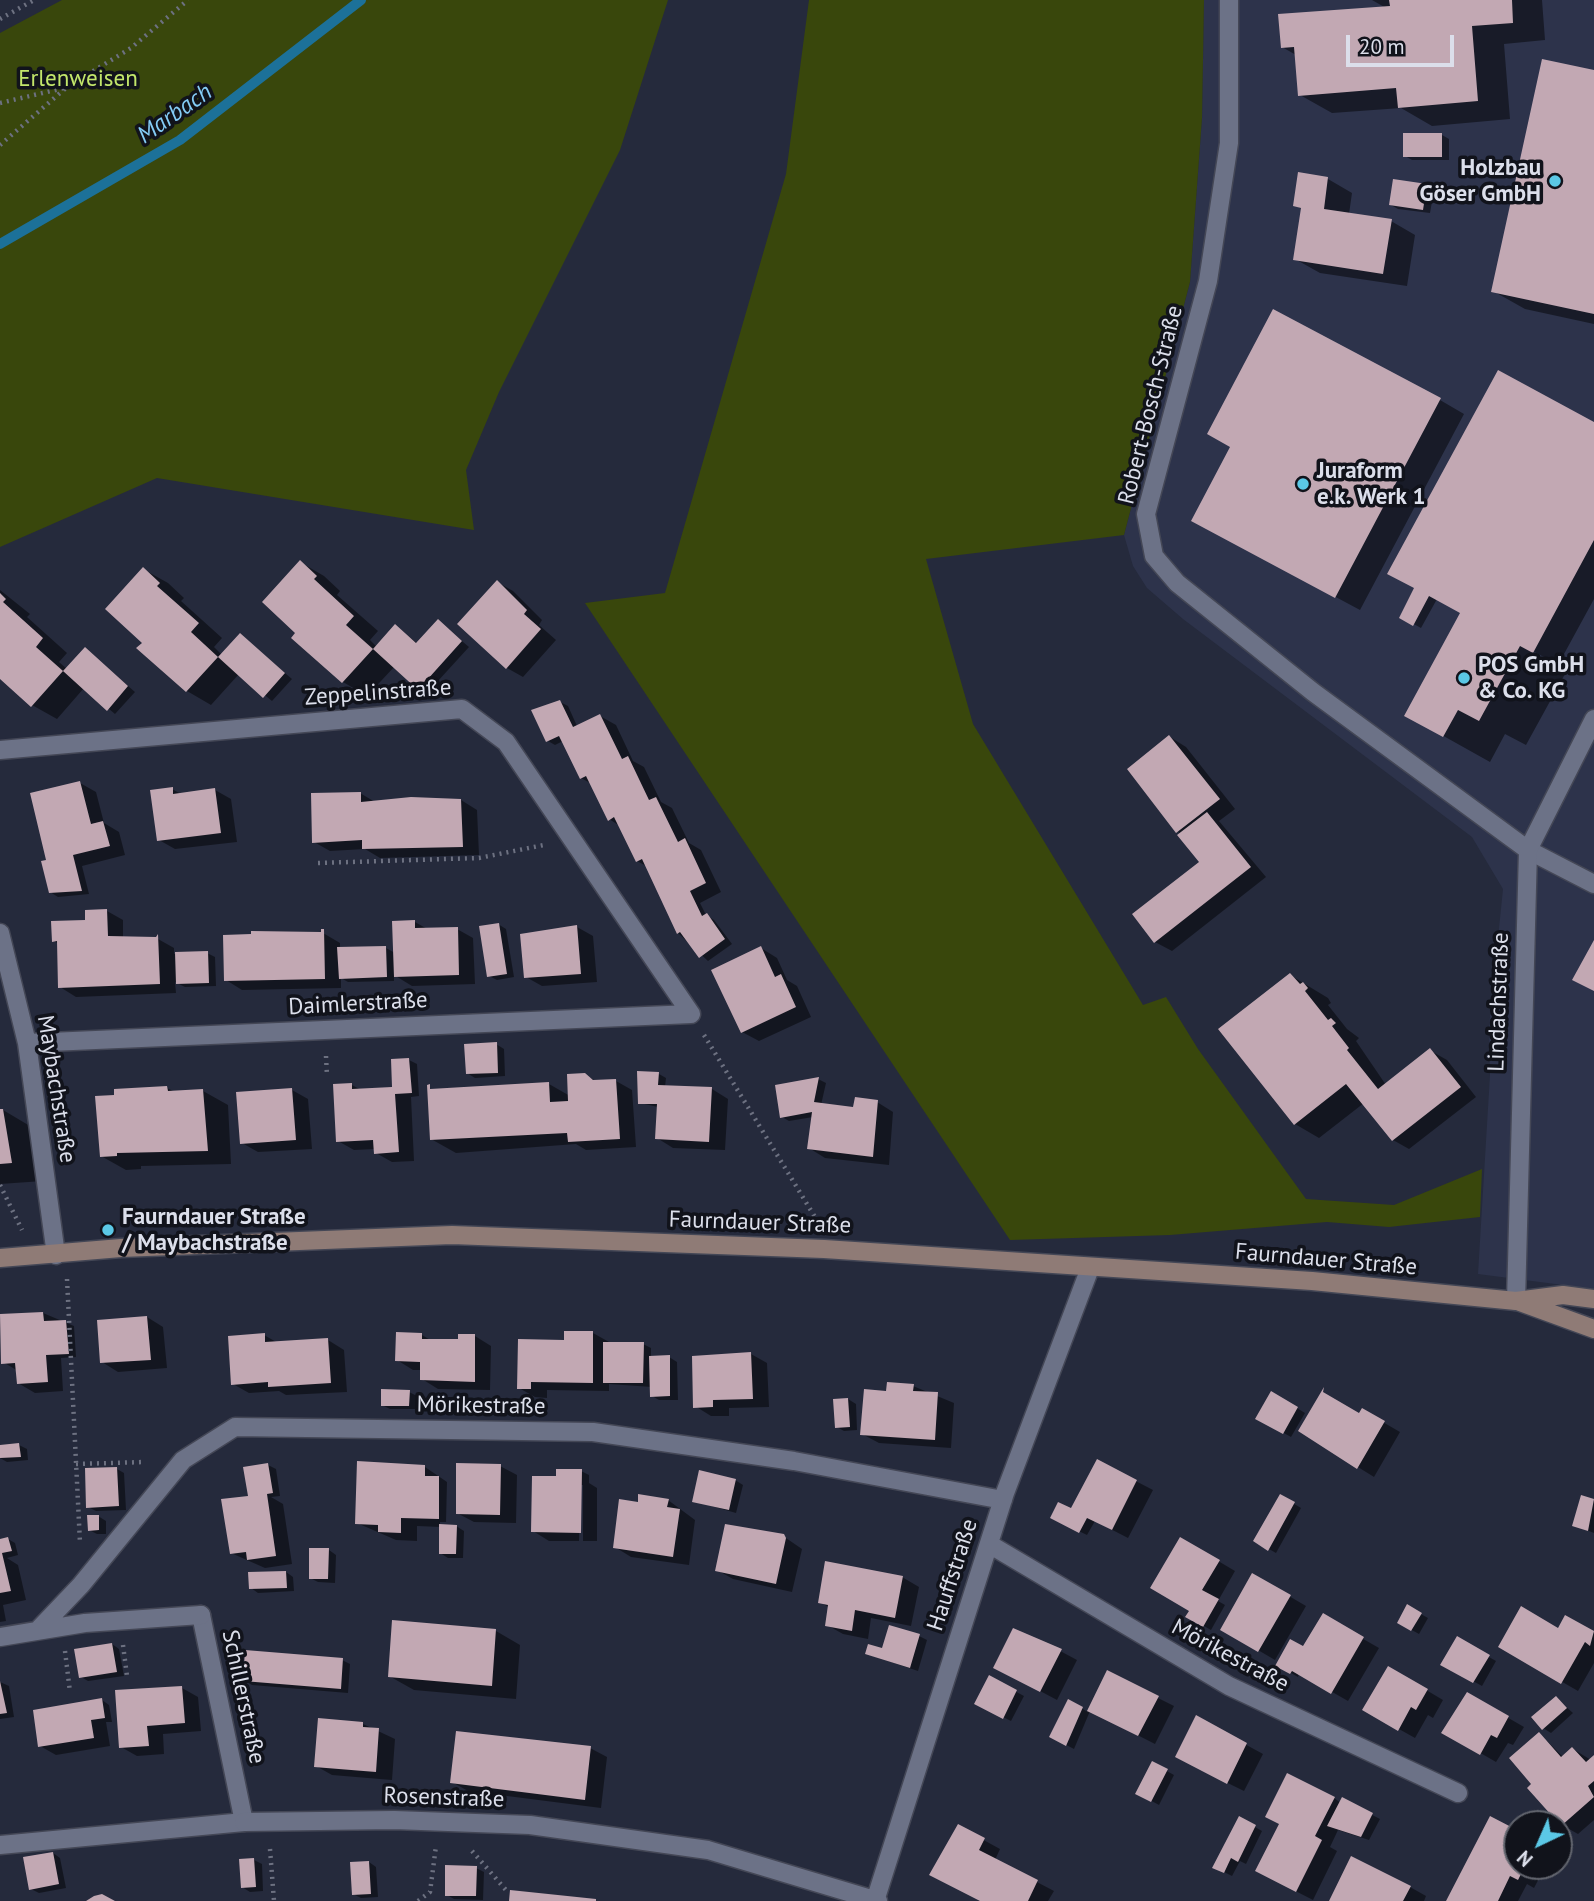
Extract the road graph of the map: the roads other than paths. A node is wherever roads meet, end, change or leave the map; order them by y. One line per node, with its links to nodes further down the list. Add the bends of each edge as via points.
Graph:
1 (1229, 0): 4 (street, Robert-Bosch-Straße, via 1229,143 1208,281 1146,514 1154,556 1177,583 1313,692)
2 (1594, 719): 4 (street, Lindachstraße)
3 (0, 750): 7 (street, Zeppelinstraße, via 462,709 506,742)
4 (1528, 850): 5 (street, Robert-Bosch-Straße); 13 (street, Lindachstraße)
5 (1594, 884)
6 (0, 933): 8 (street, Maybachstraße)
7 (691, 1014): 8 (street, Daimlerstraße)
8 (27, 1043): 9 (street, Maybachstraße)
9 (56, 1255): 10 (street, Faurndauer Straße); 11 (street, Faurndauer Straße, via 121,1248 452,1235 824,1249)
10 (0, 1258)
11 (1090, 1268): 13 (street, Faurndauer Straße, via 1312,1281); 15 (street, Hauffstraße)
12 (1594, 1299): 13 (street, Faurndauer Straße, via 1563,1295)
13 (1516, 1301): 14 (street, Faurndauer Straße)
14 (1594, 1329)
15 (1003, 1500): 16 (street, Hauffstraße); 17 (street, Mörikestraße, via 794,1461 593,1432 235,1427 183,1460 82,1585)
16 (989, 1544): 19 (street, Mörikestraße, via 1229,1686); 22 (street, Hauffstraße)
17 (40, 1628): 18 (street, Schillerstraße); 20 (street, Schillerstraße, via 201,1615)
18 (0, 1637)
19 (1458, 1793)
20 (244, 1822): 21 (street, Rosenstraße); 22 (street, Rosenstraße, via 530,1825 708,1850)
21 (0, 1845)
22 (876, 1901)

